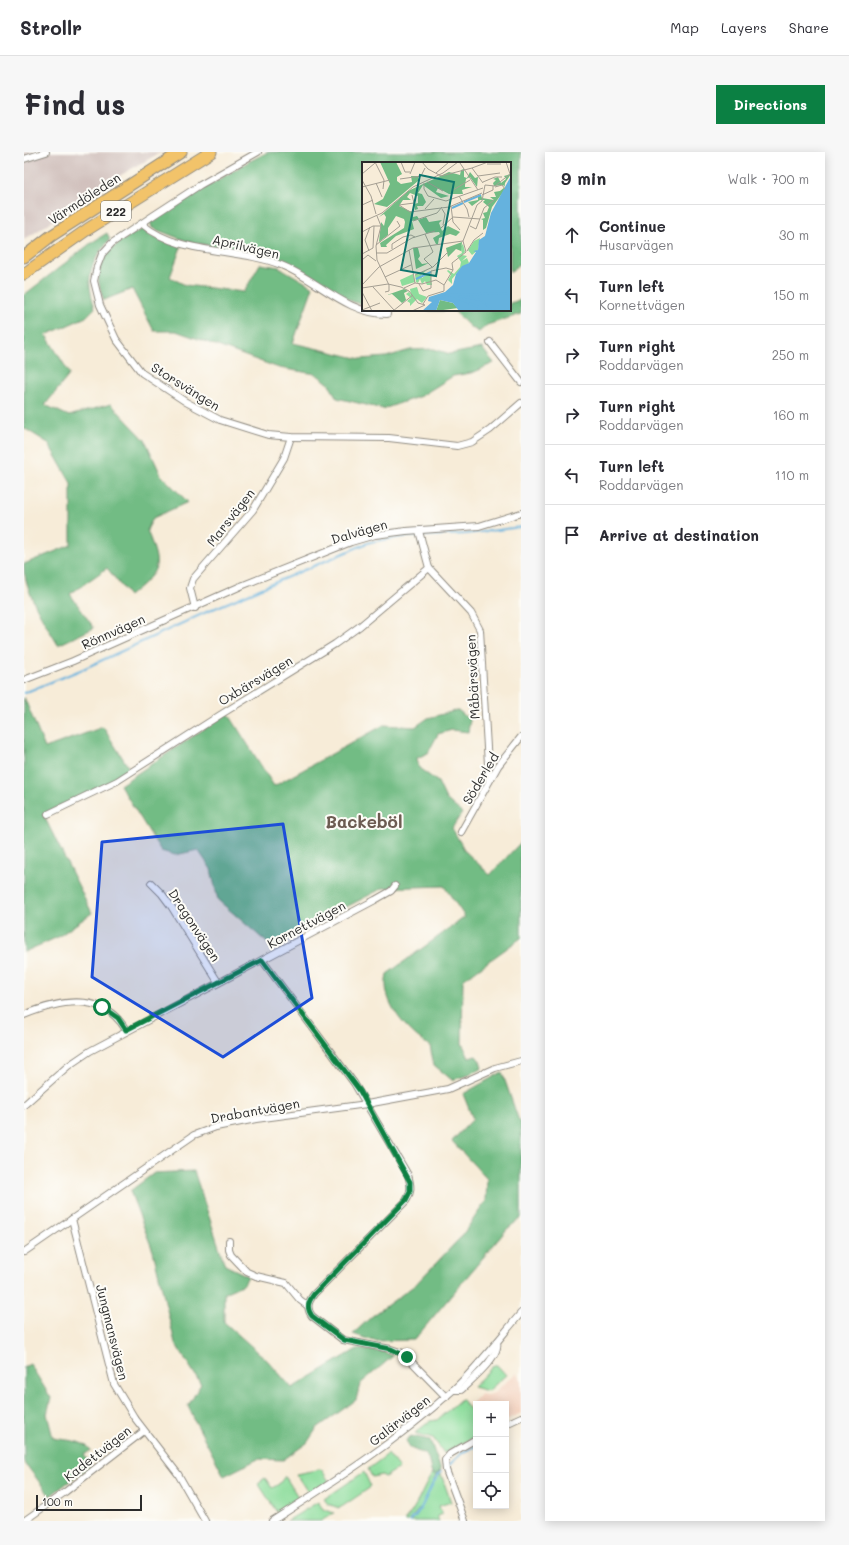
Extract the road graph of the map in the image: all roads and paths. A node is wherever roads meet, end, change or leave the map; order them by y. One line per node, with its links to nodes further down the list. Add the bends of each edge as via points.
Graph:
1 (46, 152): 5 (street)
2 (181, 152): 7 (highway, Värmdöleden / 222, via 50,236)
3 (211, 152): 8 (highway, 222, via 88,228)
4 (258, 152): 6 (street, Storsvängen, via 200,184)
5 (24, 159)
6 (142, 224): 9 (street, Aprilvägen, via 152,232 192,246 281,265); 15 (street, Storsvängen, via 112,243 102,254 94,277 100,305 123,350 142,373 201,411 220,420 268,435)
7 (24, 257)
8 (24, 274)
9 (362, 310)
10 (364, 311): 11 (street, Aprilvägen)
11 (387, 314)
12 (490, 342): 13 (street)
13 (521, 382)
14 (521, 403): 15 (street, Storsvängen, via 490,430 472,442 457,446 389,438)
15 (291, 437): 20 (street, Marsvägen, via 284,458 253,510 193,579 191,592)
16 (521, 514): 17 (street, Dalvägen, via 478,526)
17 (419, 531): 18 (street); 19 (street, Dalvägen, via 406,530 375,535 351,542)
18 (429, 568): 23 (street, Måbärsvägen, via 471,613 480,630); 24 (street, Oxbärsvägen, via 335,644 117,782)
19 (211, 600): 20 (street, Rönnvägen)
20 (194, 608): 21 (street, Rönnvägen)
21 (24, 680)
22 (521, 737): 23 (street, Söderled)
23 (489, 781): 25 (street, Söderled)
24 (48, 814)
25 (461, 832)
26 (151, 883): 29 (street, Dragonvägen, via 171,906)
27 (395, 886): 28 (street, Kornettvägen, via 375,900)
28 (262, 960): 29 (street, Kornettvägen); 33 (street)
29 (218, 982): 31 (street, Kornettvägen)
30 (24, 1016): 31 (street, via 57,1004 85,1002 110,1012)
31 (126, 1030): 34 (street, Kornettvägen, via 68,1066)
32 (521, 1061): 33 (street, Drabantvägen, via 495,1068 448,1089)
33 (367, 1104): 35 (street, Drabantvägen, via 256,1119 204,1131 194,1135); 38 (street, via 408,1175 410,1192 406,1200 314,1294)
34 (24, 1105)
35 (72, 1219): 37 (street, Drabantvägen); 43 (street, Jungmansvägen, via 111,1375 122,1399)
36 (230, 1242): 38 (street, via 231,1255 247,1272 286,1283)
37 (24, 1252)
38 (308, 1306): 40 (street, via 312,1316 344,1340 403,1353)
39 (521, 1313): 40 (street, Galärvägen, via 498,1342)
40 (446, 1397): 47 (street, Galärvägen, via 362,1463)
41 (521, 1417): 42 (street)
42 (509, 1423)
43 (144, 1431): 45 (street, Kadettvägen); 46 (street, Jungmansvägen, via 166,1456)
44 (473, 1441): 48 (street, via 450,1454 445,1460 446,1470)
45 (24, 1521)
46 (205, 1521)
47 (272, 1521)
48 (465, 1521)

